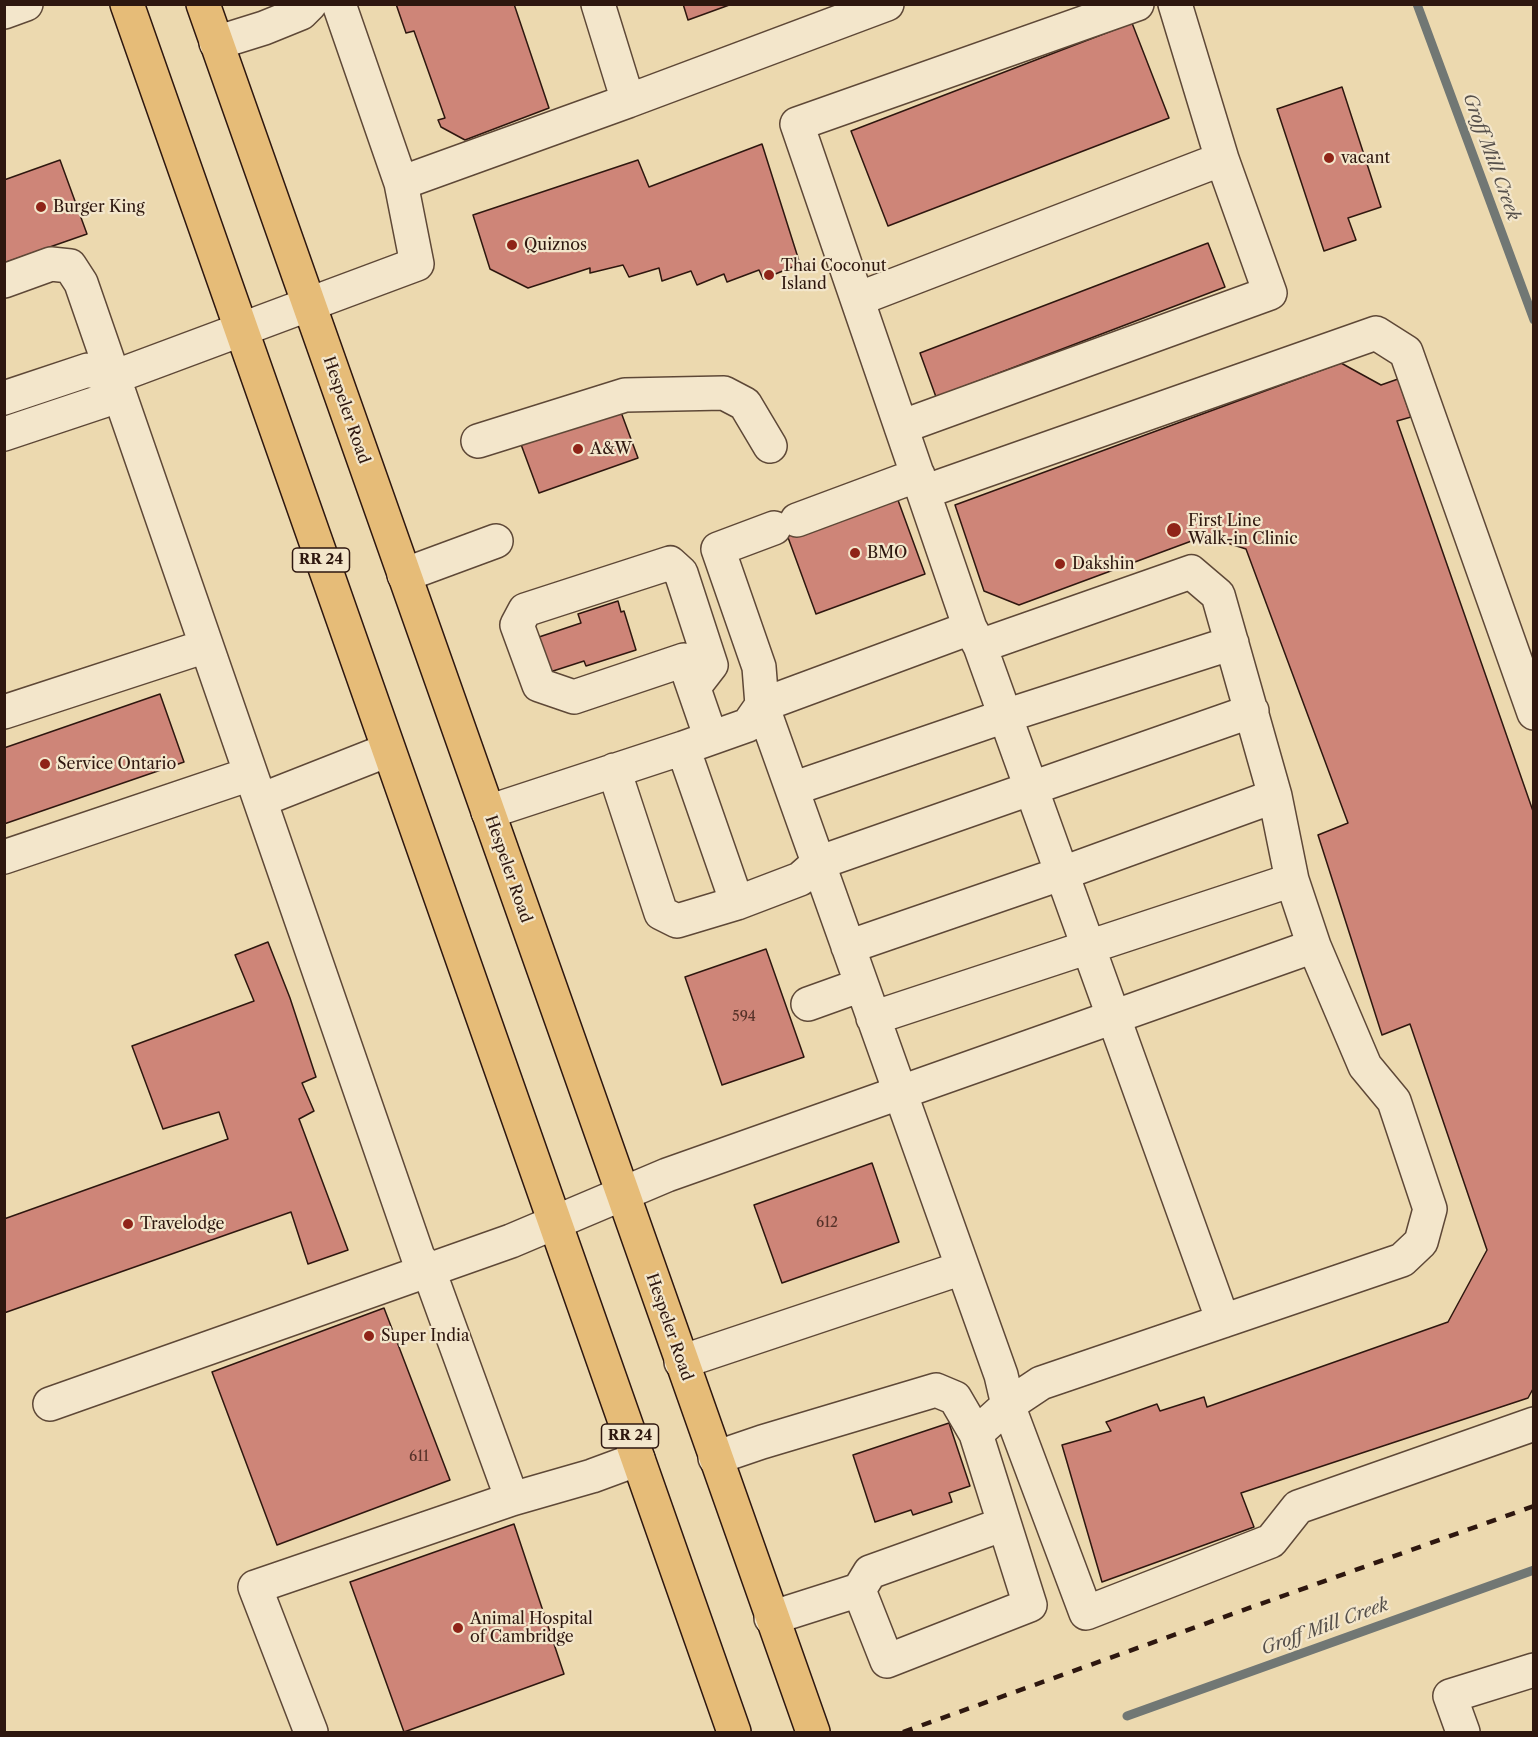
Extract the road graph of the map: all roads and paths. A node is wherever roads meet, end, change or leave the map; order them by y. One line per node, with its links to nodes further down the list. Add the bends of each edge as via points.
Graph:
1 (26, 4): 10 (lane)
2 (127, 4): 18 (main road, RR 24)
3 (203, 4): 11 (main road, Hespeler Road)
4 (310, 4): 11 (lane, via 301,14)
5 (339, 4): 14 (lane)
6 (598, 4): 12 (lane)
7 (887, 4): 12 (lane)
8 (1137, 4): 16 (lane, via 797,124)
9 (1175, 4): 13 (lane)
10 (4, 12)
11 (216, 43): 17 (main road, Hespeler Road)
12 (628, 101): 14 (lane)
13 (1222, 159): 16 (lane); 21 (lane, via 1270,293)
14 (400, 183): 17 (lane, via 417,264)
15 (4, 281): 19 (lane, via 51,264 70,266 81,282)
16 (858, 299): 21 (lane)
17 (308, 305): 18 (lane); 27 (main road, Hespeler Road)
18 (241, 331): 19 (lane); 38 (main road, RR 24)
19 (114, 377): 20 (lane, via 88,370); 22 (lane, via 103,401); 30 (lane)
20 (4, 398)
21 (902, 427): 25 (lane)
22 (4, 434)
23 (478, 441): 24 (lane, via 625,395 724,393 745,404)
24 (770, 446)
25 (921, 483): 28 (lane); 32 (lane, via 785,524 718,549 759,667); 35 (lane, via 1376,333 1406,352)
26 (496, 541): 27 (lane)
27 (404, 575): 44 (main road, Hespeler Road)
28 (975, 637): 29 (lane, via 1191,572 1218,595); 32 (lane); 36 (lane)
29 (1232, 643): 33 (lane); 36 (lane)
30 (206, 646): 34 (lane); 40 (lane)
31 (693, 687): 31 (lane, via 711,665 681,573 670,563 525,610 517,625 539,685 574,697 684,660); 37 (lane)
32 (762, 705): 37 (lane, via 747,725); 42 (lane)
33 (1252, 711): 41 (lane); 43 (lane)
34 (4, 712)
35 (1533, 712)
36 (1005, 716): 41 (lane); 42 (lane)
37 (697, 743): 39 (lane); 49 (lane)
38 (388, 750): 40 (lane); 59 (main road, RR 24)
39 (614, 770): 44 (lane); 49 (lane, via 661,913 677,921)
40 (255, 787): 45 (lane); 61 (lane, via 418,1257)
41 (1031, 787): 46 (lane); 47 (lane)
42 (792, 789): 46 (lane)
43 (1275, 796): 47 (lane); 48 (lane)
44 (488, 812): 58 (main road, Hespeler Road)
45 (4, 856)
46 (818, 863): 49 (lane, via 800,879); 51 (lane)
47 (1063, 873): 51 (lane); 52 (lane)
48 (1292, 880): 50 (lane); 52 (lane)
49 (737, 903)
50 (1314, 946): 55 (lane); 62 (lane, via 1365,1066 1394,1101 1430,1209 1421,1242 1402,1260)
51 (848, 947): 53 (lane)
52 (1089, 947): 55 (lane); 56 (lane)
53 (861, 985): 54 (lane); 56 (lane)
54 (808, 1004)
55 (1115, 1017): 57 (lane); 62 (lane)
56 (873, 1018): 57 (lane)
57 (899, 1093): 58 (lane); 60 (lane)
58 (622, 1194): 59 (lane); 63 (main road, Hespeler Road)
59 (556, 1223): 61 (lane); 69 (main road, RR 24)
60 (962, 1268): 63 (lane); 65 (lane)
61 (429, 1271): 64 (lane); 70 (lane)
62 (1223, 1321): 65 (lane, via 1041,1383)
63 (681, 1362): 68 (main road, Hespeler Road)
64 (50, 1404)
65 (1008, 1405): 66 (lane, via 1086,1613 1272,1541 1298,1507); 67 (lane)
66 (1533, 1424)
67 (976, 1434): 68 (lane, via 955,1398 936,1390); 71 (lane)
68 (715, 1458): 73 (main road, Hespeler Road)
69 (638, 1459): 70 (lane); 76 (main road, RR 24)
70 (512, 1499): 75 (lane, via 255,1587)
71 (1004, 1524): 72 (lane, via 870,1572); 72 (lane, via 1030,1605 887,1661)
72 (859, 1590): 73 (lane)
73 (771, 1618): 77 (main road, Hespeler Road)
74 (1533, 1670): 78 (lane, via 1450,1696)
75 (311, 1732)
76 (734, 1732)
77 (813, 1732)
78 (1463, 1732)

